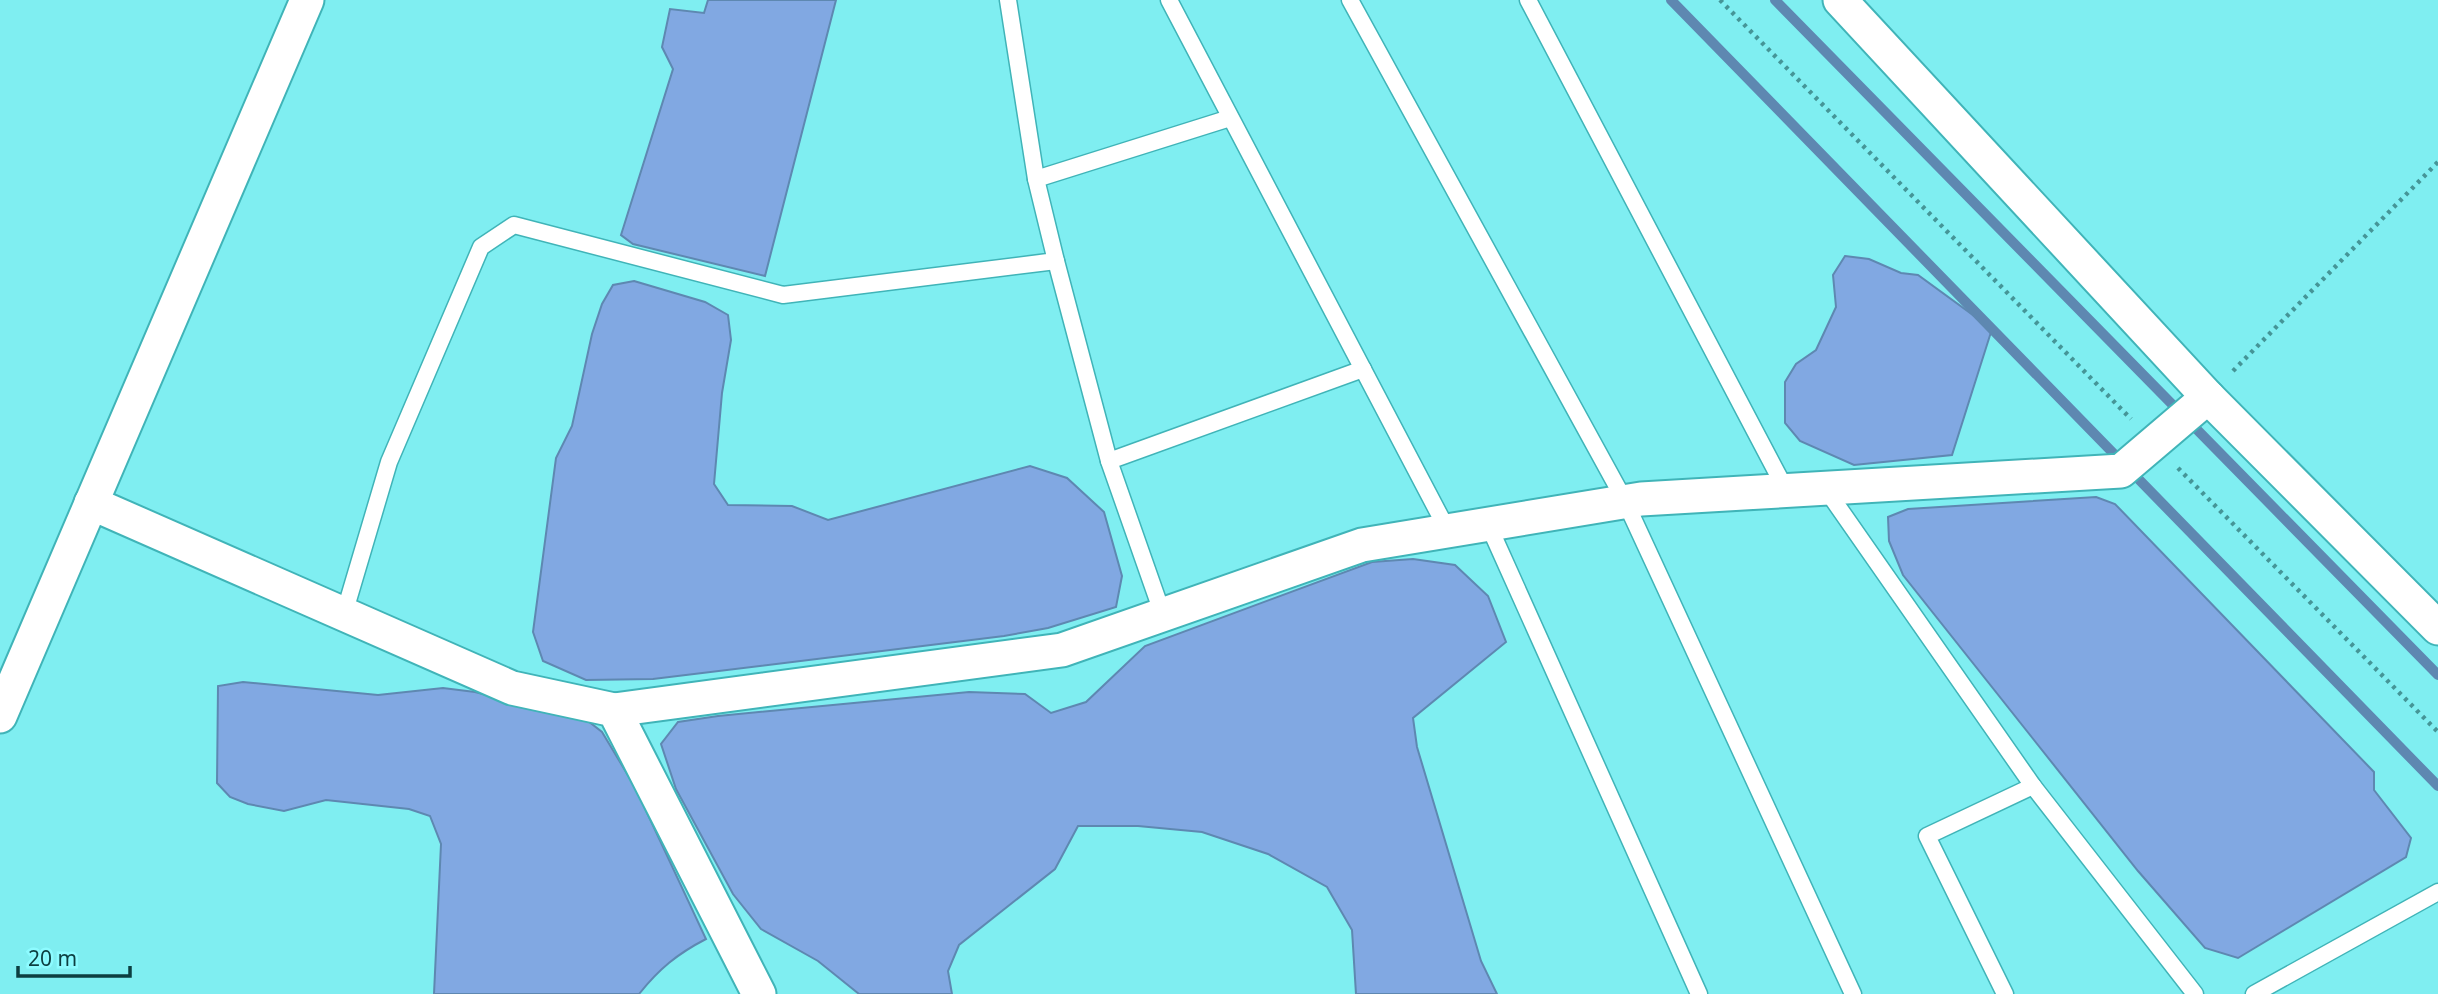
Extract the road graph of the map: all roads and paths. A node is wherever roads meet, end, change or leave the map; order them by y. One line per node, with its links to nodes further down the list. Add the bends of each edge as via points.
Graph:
1 (307, 0): 19 (street)
2 (1008, 0): 10 (lane)
3 (1169, 0): 8 (lane)
4 (1350, 0): 18 (lane)
5 (1528, 0): 17 (lane)
6 (1720, 0): 14 (path)
7 (1840, 0): 13 (street)
8 (1230, 118): 10 (lane); 12 (lane)
9 (2438, 162): 13 (path)
10 (1037, 178): 11 (lane)
11 (1056, 261): 15 (lane); 22 (lane, via 783,295 514,225 481,247 389,462)
12 (1363, 369): 15 (lane); 21 (lane)
13 (2203, 401): 14 (street); 24 (street)
14 (2146, 449): 16 (street); 27 (path)
15 (1109, 461): 23 (lane)
16 (1825, 488): 17 (street); 28 (lane)
17 (1786, 490): 18 (street)
18 (1625, 501): 20 (street); 32 (lane)
19 (91, 503): 22 (street); 26 (street)
20 (1488, 524): 21 (street); 31 (lane)
21 (1448, 531): 23 (street, via 1362,545)
22 (344, 614): 25 (street, via 512,688)
23 (1163, 615): 25 (street, via 1062,650)
24 (2438, 628)
25 (614, 709): 30 (street)
26 (0, 716)
27 (2438, 732)
28 (2034, 786): 33 (lane, via 1927,836); 34 (lane)
29 (2438, 892): 35 (lane)
30 (759, 994)
31 (1699, 994)
32 (1853, 994)
33 (2005, 994)
34 (2195, 994)
35 (2253, 994)

